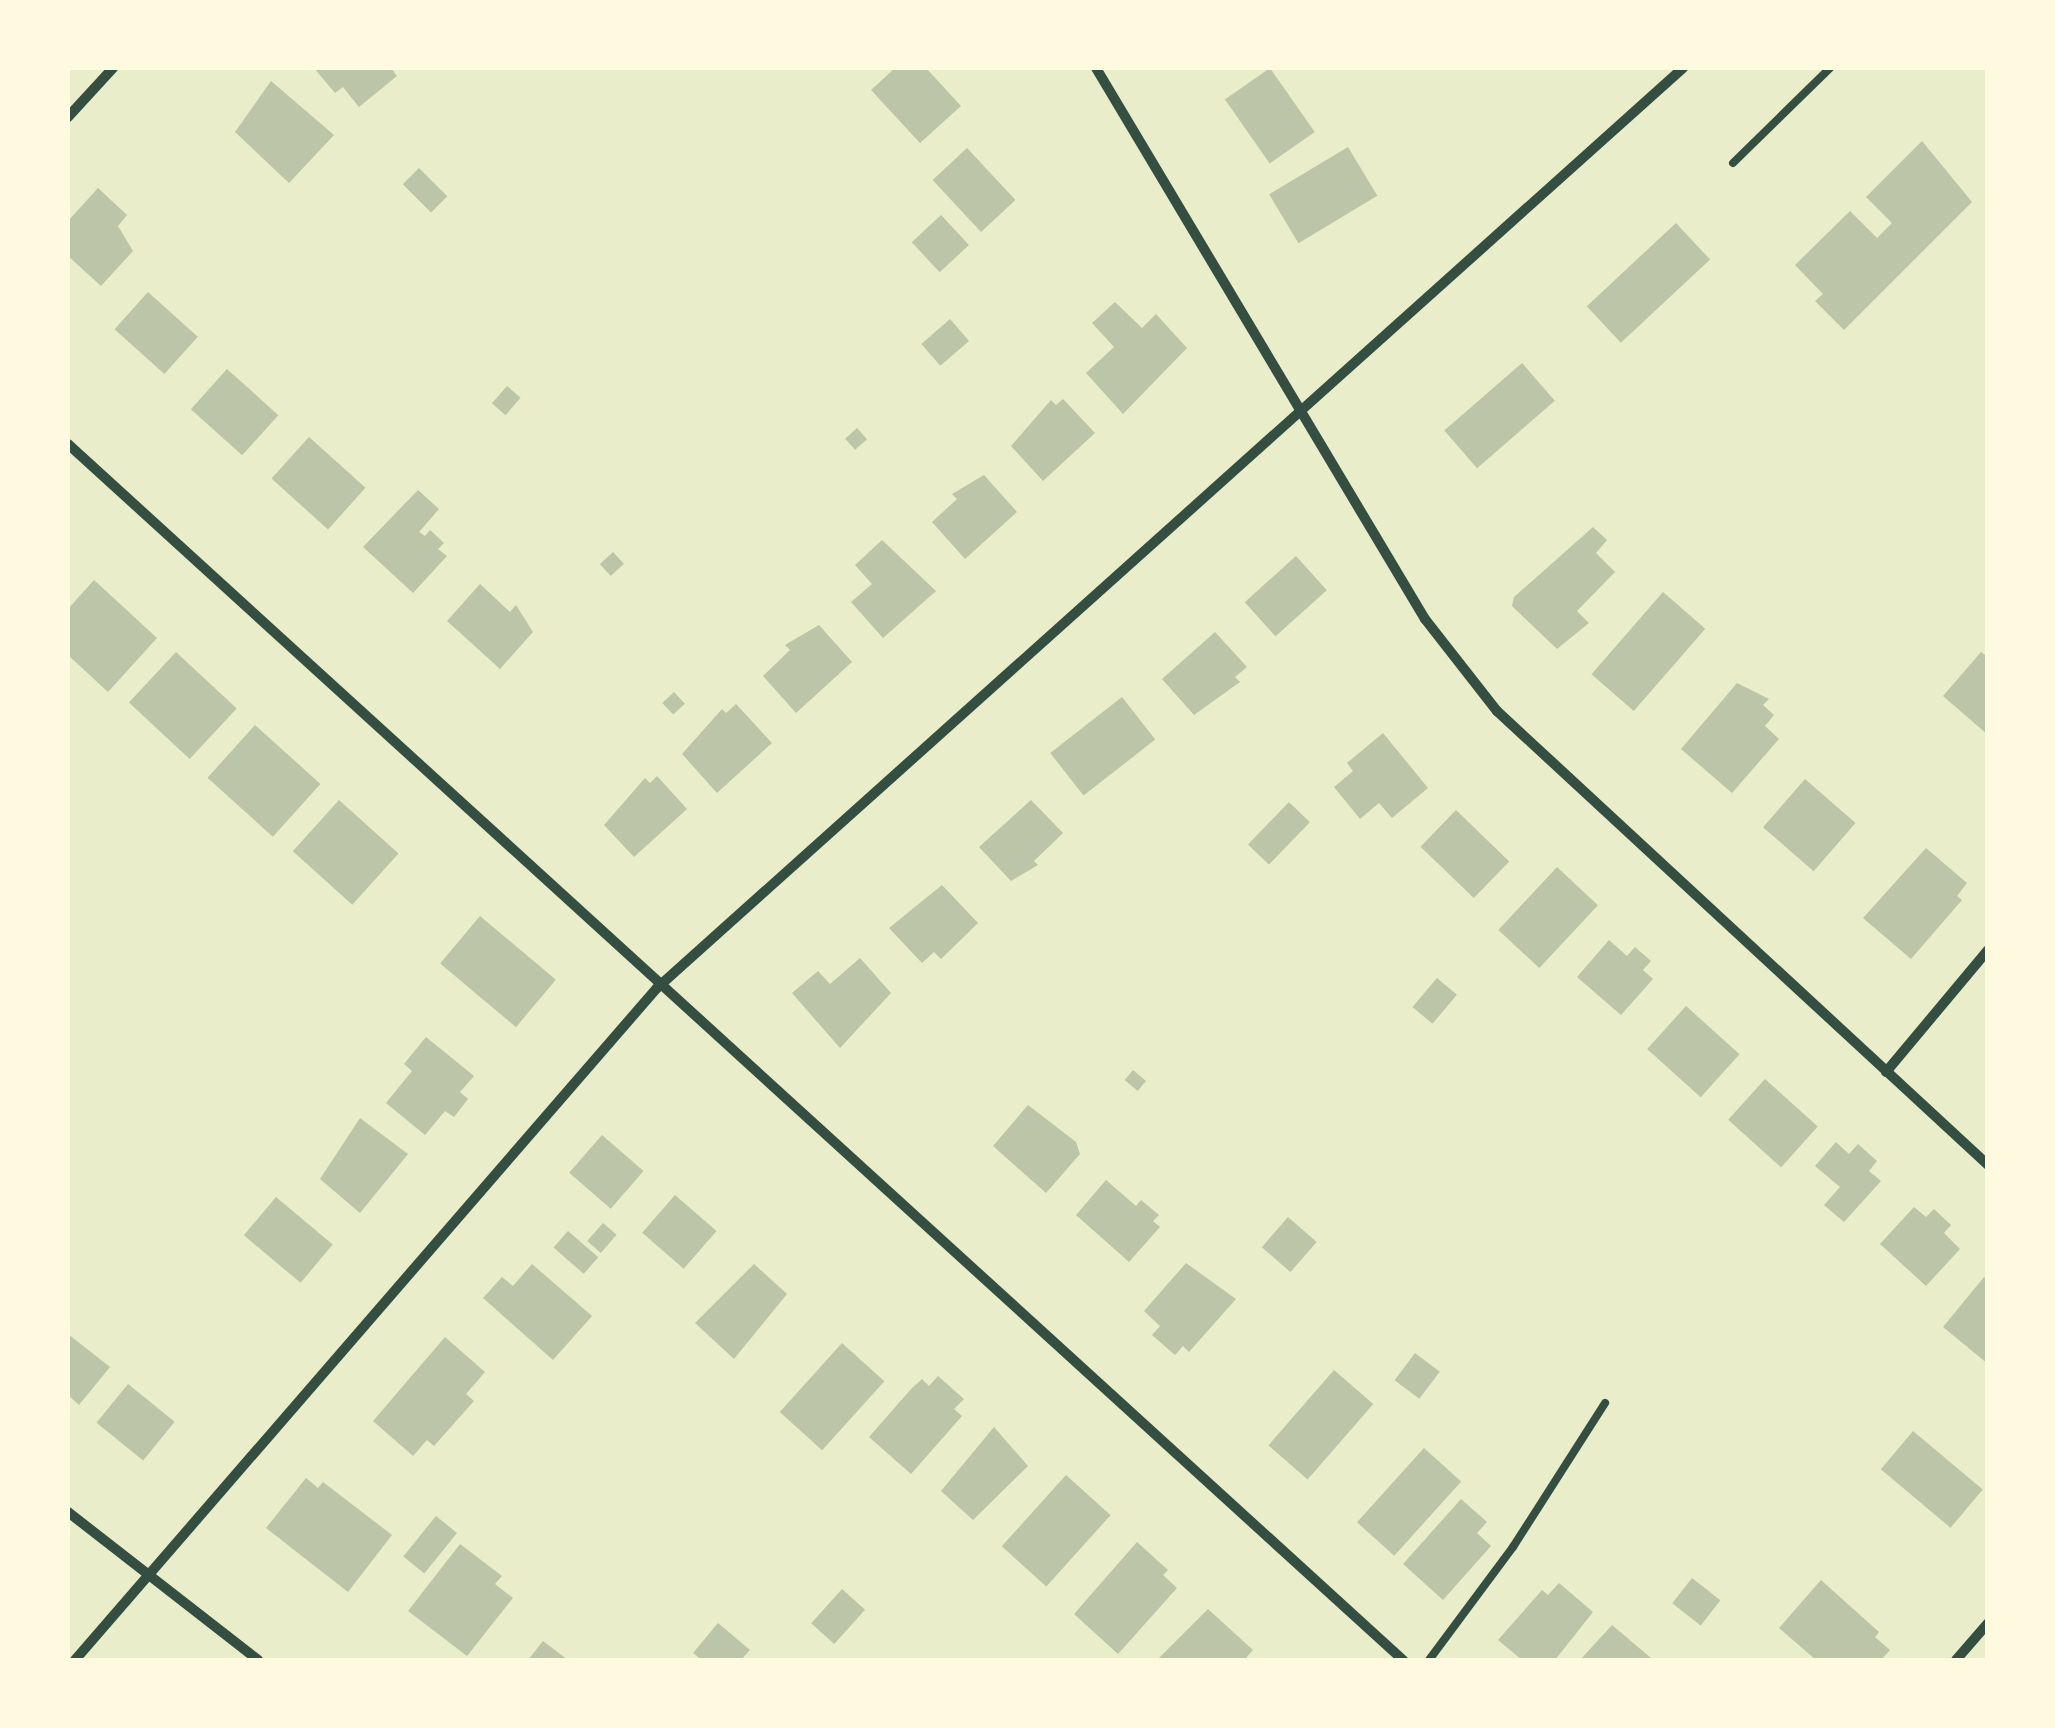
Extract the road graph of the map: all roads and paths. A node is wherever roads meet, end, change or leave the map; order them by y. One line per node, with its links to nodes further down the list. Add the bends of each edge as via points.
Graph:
1 (113, 68): 5 (street)
2 (1096, 68): 7 (street)
3 (1683, 68): 7 (street)
4 (1830, 68): 6 (lane)
5 (68, 117)
6 (1733, 162)
7 (1298, 411): 10 (street); 11 (street, via 1424,619 1496,711)
8 (68, 444): 10 (street)
9 (1988, 950): 11 (street)
10 (657, 988): 15 (street); 19 (street)
11 (1886, 1072): 12 (street)
12 (1988, 1165)
13 (1605, 1403): 20 (lane, via 1514,1547)
14 (68, 1512): 15 (street)
15 (148, 1575): 17 (street); 18 (street)
16 (1988, 1623): 21 (street)
17 (75, 1660)
18 (258, 1660)
19 (1403, 1660)
20 (1429, 1660)
21 (1956, 1660)

